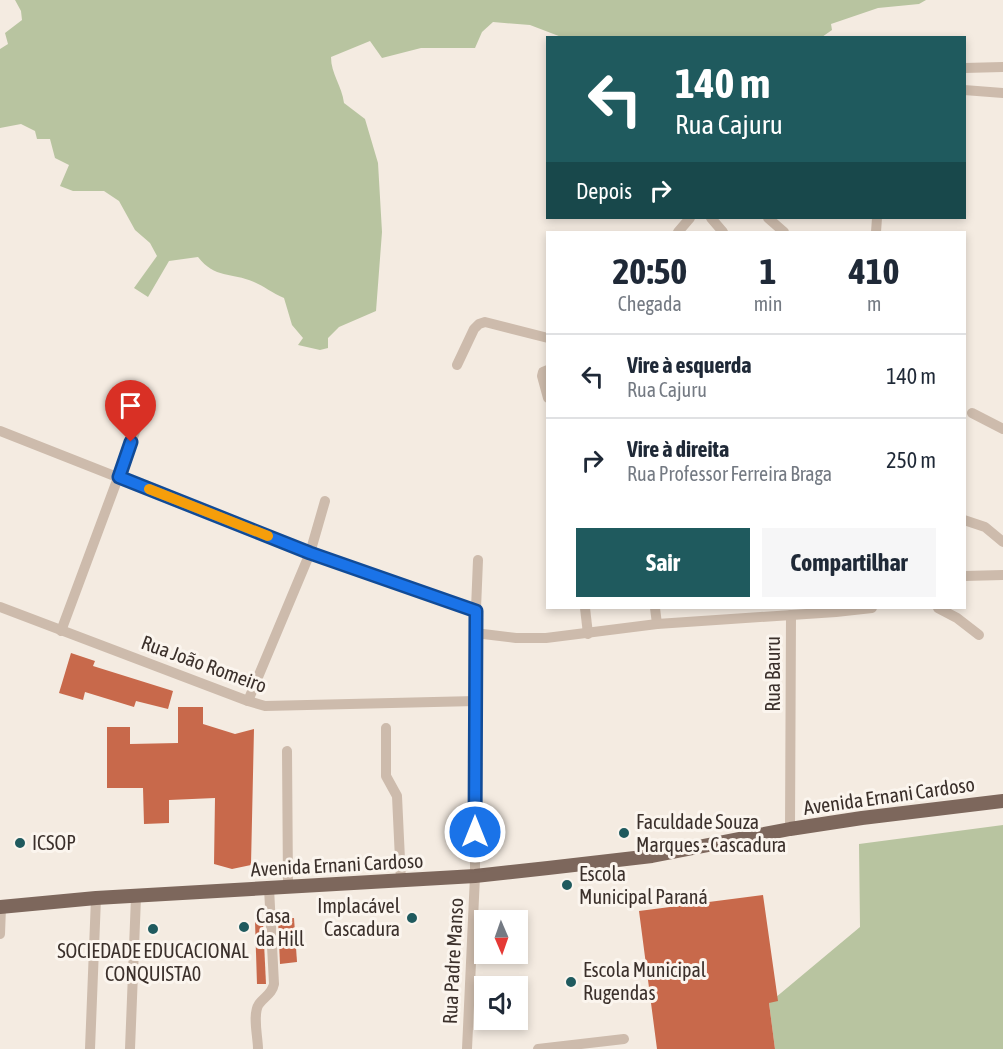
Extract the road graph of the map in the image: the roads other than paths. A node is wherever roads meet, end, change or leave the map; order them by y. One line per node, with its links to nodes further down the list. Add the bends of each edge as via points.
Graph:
1 (1003, 67): 2 (street)
2 (966, 68)
3 (966, 90): 4 (street)
4 (1003, 93)
5 (689, 219): 8 (street)
6 (712, 219): 9 (street)
7 (769, 219): 10 (street)
8 (679, 231)
9 (722, 231)
10 (783, 231)
11 (546, 337): 12 (street, via 486,322 479,324)
12 (457, 365)
13 (972, 413): 15 (street)
14 (138, 424): 17 (street)
15 (1003, 429)
16 (0, 431): 17 (street)
17 (119, 477): 21 (street); 33 (street)
18 (325, 501): 21 (street)
19 (966, 521): 20 (street, via 985,527)
20 (1003, 542)
21 (310, 553): 30 (street); 37 (street)
22 (478, 560): 30 (street, Rua Padre Manso)
23 (1003, 575): 24 (street)
24 (966, 576)
25 (0, 607): 33 (street, Rua João Romeiro)
26 (585, 609): 35 (street)
27 (655, 609): 32 (street)
28 (860, 609): 31 (street)
29 (941, 609): 36 (street)
30 (476, 611): 34 (street, Rua Padre Manso)
31 (791, 615): 32 (street, Rua Bauru); 42 (street, Rua Bauru)
32 (657, 624): 35 (street, Rua Bauru)
33 (62, 631): 37 (street, Rua João Romeiro)
34 (475, 633): 35 (street, Rua Bauru, via 531,638); 38 (street, Rua Padre Manso)
35 (588, 634)
36 (979, 635)
37 (248, 701): 38 (street, Rua João Romeiro, via 280,707)
38 (476, 701): 43 (street, Rua Padre Manso)
39 (386, 728): 44 (street, via 386,776 397,796)
40 (287, 751): 45 (street)
41 (1003, 801): 42 (main road, Avenida Ernani Cardoso)
42 (790, 829): 43 (main road, Avenida Ernani Cardoso, via 652,856)
43 (475, 876): 44 (main road, Avenida Ernani Cardoso); 55 (street, Rua Padre Manso)
44 (401, 881): 45 (main road, Avenida Ernani Cardoso)
45 (288, 887): 46 (main road, Avenida Ernani Cardoso)
46 (269, 888): 47 (main road, Avenida Ernani Cardoso); 54 (street, via 274,984 257,1011)
47 (136, 897): 48 (main road, Avenida Ernani Cardoso); 53 (street)
48 (96, 898): 49 (main road, Avenida Ernani Cardoso); 52 (street)
49 (1, 907): 50 (street)
50 (0, 934)
51 (624, 1039): 56 (street)
52 (90, 1049)
53 (130, 1049)
54 (258, 1049)
55 (467, 1049)
56 (538, 1049)

